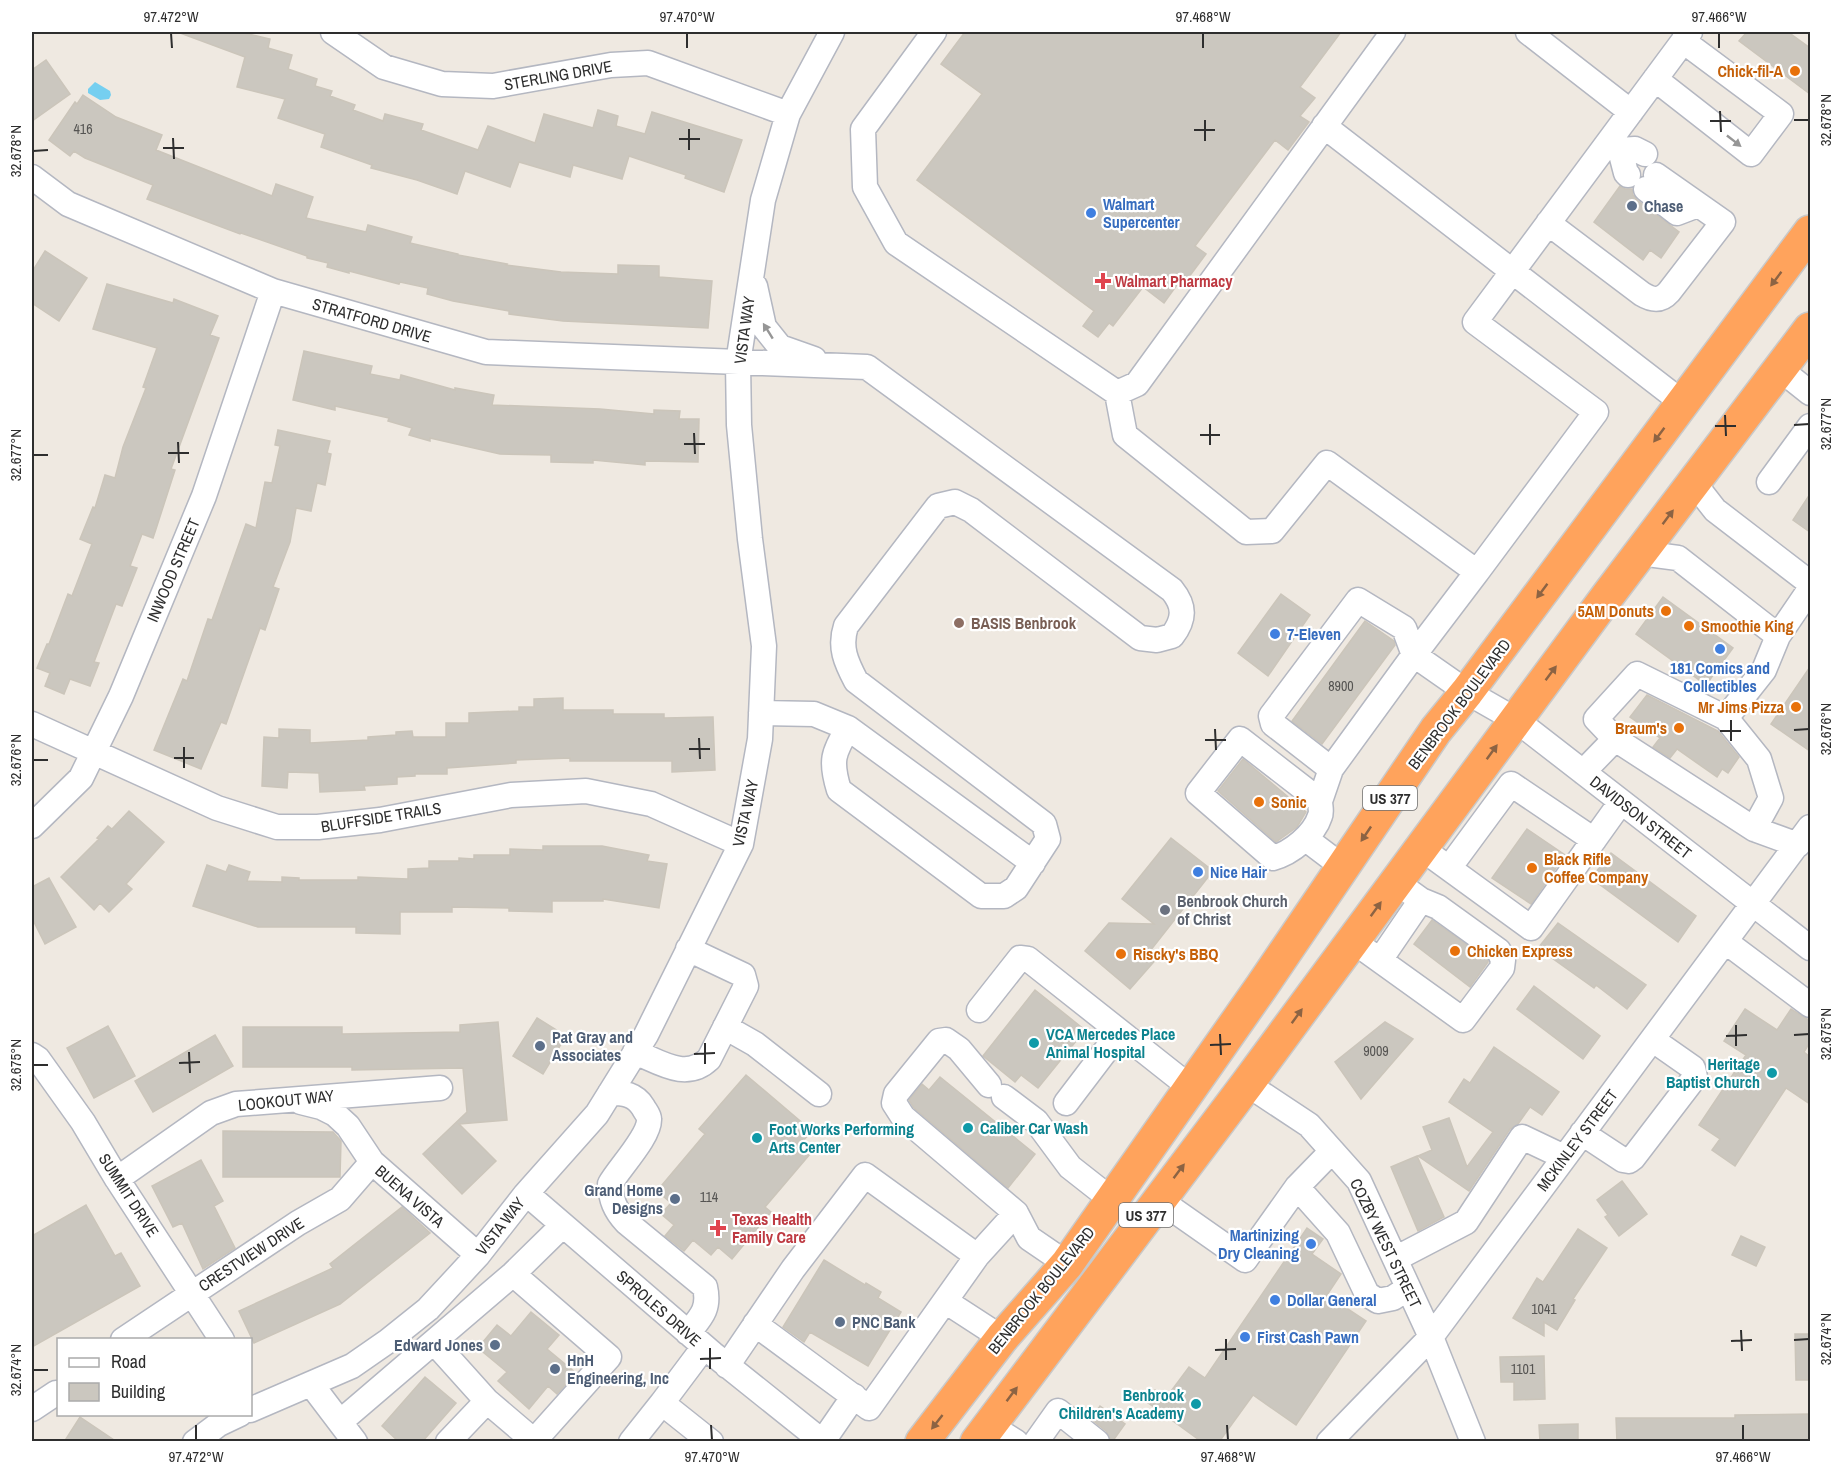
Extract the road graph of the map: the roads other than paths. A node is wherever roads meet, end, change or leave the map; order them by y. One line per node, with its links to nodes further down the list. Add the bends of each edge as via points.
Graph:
1 (333, 32): 9 (street, STERLING DRIVE, via 384,67 442,84 493,86 611,65 648,63)
2 (832, 32): 9 (street, VISTA WAY)
3 (934, 32): 22 (street, via 863,129 865,187 896,243)
4 (1393, 32): 10 (street)
5 (1528, 32): 8 (street)
6 (1686, 36): 7 (street); 7 (street, one-way to 6, via 1751,154 1780,114)
7 (1655, 79): 8 (street)
8 (1631, 112): 11 (street)
9 (788, 114): 16 (street, VISTA WAY, via 763,200)
10 (1324, 126): 15 (street); 22 (street, via 1137,384)
11 (1637, 166): 13 (street); 13 (street, via 1692,207 1723,222 1669,292 1656,300 1642,294)
12 (34, 183): 17 (street, STRATFORD DRIVE, via 68,204)
13 (1548, 223): 15 (street)
14 (1810, 232): 24 (highway, BENBROOK BOULEVARD / US 377, one-way to 24)
15 (1512, 271): 24 (street); 29 (street, via 1475,322 1596,412)
16 (752, 273): 19 (street, VISTA WAY); 20 (street, one-way to 16, via 780,347 764,327)
17 (273, 291): 19 (street, STRATFORD DRIVE, via 486,352); 43 (street, INWOOD STREET, via 204,496 121,696)
18 (1810, 329): 21 (highway, US 377)
19 (738, 363): 20 (street, STRATFORD DRIVE); 35 (street, VISTA WAY, via 740,437 764,646)
20 (836, 366): 55 (street, via 867,368 1172,590 1179,599 1182,615 1172,636 1157,640 1140,638 971,510 955,502 938,506 846,626 842,639 844,658 856,681 1044,824 1048,839)
21 (1780, 369): 23 (street); 27 (highway, US 377)
22 (1117, 393): 29 (street, via 1125,435 1246,532 1272,531 1327,463)
23 (1810, 393)
24 (1683, 403): 34 (highway, BENBROOK BOULEVARD / US 377, one-way to 34)
25 (1810, 426): 26 (street)
26 (1769, 482)
27 (1694, 483): 28 (highway, US 377, one-way to 27); 30 (street, via 1715,510)
28 (1640, 553): 32 (street, via 1678,558); 37 (highway, US 377, one-way to 28)
29 (1477, 572): 33 (street)
30 (1810, 583)
31 (1810, 590): 32 (street)
32 (1778, 636): 36 (street, via 1764,670)
33 (1414, 655): 34 (street, DAVIDSON STREET); 39 (street, via 1404,628 1358,600 1271,716); 44 (street)
34 (1467, 692): 37 (street, DAVIDSON STREET); 56 (highway, BENBROOK BOULEVARD / US 377, one-way to 56, via 1436,730)
35 (761, 713): 40 (street, via 814,714); 53 (street, VISTA WAY)
36 (1726, 718): 41 (street, via 1637,674 1596,719); 49 (street, via 1759,759 1771,798)
37 (1516, 720): 45 (street, DAVIDSON STREET); 54 (highway, US 377, one-way to 37)
38 (32, 724): 43 (street, BLUFFSIDE TRAILS)
39 (1273, 724): 42 (street); 44 (street)
40 (848, 728): 55 (street); 55 (street, via 836,748 833,770 839,790 981,896 1004,896 1016,888)
41 (1615, 739): 45 (street); 49 (street)
42 (1252, 748): 46 (street); 51 (street, via 1240,739 1198,793 1273,858 1286,854)
43 (93, 752): 48 (street, INWOOD STREET, via 81,778); 53 (street, BLUFFSIDE TRAILS, via 217,808 277,827 380,820 511,795 586,791 651,804)
44 (1331, 770): 46 (street)
45 (1583, 772): 47 (street, DAVIDSON STREET)
46 (1320, 801): 51 (street, via 1321,815)
47 (1621, 802): 52 (street); 59 (street, DAVIDSON STREET)
48 (32, 826)
49 (1754, 829): 50 (street)
50 (1804, 836): 59 (street, MCKINLEY STREET)
51 (1305, 838): 56 (street)
52 (1594, 840): 57 (street, via 1511,784); 57 (street, via 1531,928)
53 (741, 844): 63 (street, VISTA WAY)
54 (1421, 848): 57 (street); 58 (highway, US 377)
55 (1033, 862)
56 (1343, 867): 74 (highway, BENBROOK BOULEVARD / US 377)
57 (1449, 868)
58 (1408, 891): 60 (highway, US 377, one-way to 58); 64 (street); 64 (street, via 1438,907 1499,951 1502,968 1463,1020)
59 (1754, 905): 61 (street, MCKINLEY STREET); 62 (street, DAVIDSON STREET)
60 (1353, 941): 64 (street); 72 (highway, US 377, one-way to 60)
61 (1726, 942): 65 (street); 69 (street, MCKINLEY STREET)
62 (1810, 948)
63 (688, 949): 67 (street, via 743,975 746,986); 70 (street, VISTA WAY)
64 (1380, 960)
65 (1810, 1005)
66 (979, 1010): 68 (street, via 1020,958 1028,959)
67 (725, 1027): 70 (street, via 700,1068 682,1071); 76 (street, via 755,1044)
68 (1120, 1032): 74 (street); 78 (street)
69 (1653, 1040): 79 (street, MCKINLEY STREET); 79 (street, via 1695,1072 1695,1077 1634,1158 1623,1160)
70 (635, 1052): 75 (street, VISTA WAY)
71 (32, 1055): 83 (street, SUMMIT DRIVE, via 83,1122)
72 (1247, 1083): 80 (street, COZBY WEST STREET, via 1309,1125); 86 (highway, US 377, one-way to 72)
73 (440, 1088): 77 (street, LOOKOUT WAY)
74 (1191, 1088): 87 (highway, BENBROOK BOULEVARD / US 377)
75 (610, 1093): 85 (street, VISTA WAY, via 597,1114); 105 (street, via 625,1093 638,1100 649,1118 644,1134 610,1184 612,1201 626,1221 705,1287 704,1314)
76 (819, 1094)
77 (287, 1098): 82 (street, BUENA VISTA, via 335,1114); 83 (street, LOOKOUT WAY, via 236,1104 211,1113)
78 (1066, 1103)
79 (1582, 1133): 81 (street, MCKINLEY STREET)
80 (1332, 1151): 84 (street); 94 (street, COZBY WEST STREET, via 1359,1181)
81 (1564, 1157): 89 (street, via 1522,1137); 91 (street, MCKINLEY STREET)
82 (372, 1162): 92 (street, BUENA VISTA); 98 (street, CRESTVIEW DRIVE, via 340,1199)
83 (117, 1179): 98 (street, SUMMIT DRIVE)
84 (1297, 1187): 86 (street, via 1245,1260); 97 (street, via 1338,1233 1367,1294 1378,1301 1393,1298)
85 (525, 1195): 90 (street, SPROLES DRIVE); 92 (street, VISTA WAY)
86 (1158, 1199): 117 (highway, US 377, one-way to 86)
87 (1112, 1200): 88 (street, via 1070,1167 1036,1121 997,1091 959,1049 946,1040 939,1041 896,1094 894,1103 903,1117); 95 (highway, BENBROOK BOULEVARD / US 377)
88 (1016, 1214): 93 (street); 95 (street, via 1029,1238)
89 (1466, 1222): 91 (street); 94 (street)
90 (562, 1225): 96 (street); 105 (street, SPROLES DRIVE)
91 (1493, 1252): 101 (street, MCKINLEY STREET)
92 (478, 1255): 108 (street, VISTA WAY, via 428,1309 388,1341 352,1366)
93 (977, 1256): 99 (street); 100 (street, via 865,1175)
94 (1395, 1259): 97 (street, COZBY WEST STREET)
95 (1067, 1264): 104 (highway, BENBROOK BOULEVARD / US 377)
96 (513, 1274): 106 (street); 112 (street, via 609,1357 534,1441)
97 (1408, 1288): 101 (street, COZBY WEST STREET)
98 (193, 1292): 102 (street, CRESTVIEW DRIVE); 103 (street, SUMMIT DRIVE)
99 (945, 1301): 104 (street); 110 (street, via 869,1408)
100 (755, 1324): 107 (street); 110 (street)
101 (1431, 1337): 127 (street, MCKINLEY STREET); 128 (street, COZBY WEST STREET)
102 (126, 1338)
103 (221, 1338)
104 (1002, 1338): 124 (highway, BENBROOK BOULEVARD / US 377, one-way to 124)
105 (696, 1340): 107 (street, SPROLES DRIVE); 113 (street)
106 (434, 1342): 112 (street); 116 (street)
107 (727, 1365): 118 (street, SPROLES DRIVE)
108 (311, 1384): 111 (street, VISTA WAY); 116 (street)
109 (56, 1393): 114 (street)
110 (854, 1396): 118 (street)
111 (254, 1400)
112 (487, 1401): 121 (street)
113 (662, 1403): 122 (street); 123 (street)
114 (32, 1409)
115 (236, 1416): 119 (street)
116 (340, 1422): 120 (street)
117 (994, 1436)
118 (823, 1441)
119 (195, 1442)
120 (355, 1442)
121 (448, 1442)
122 (631, 1442)
123 (711, 1442)
124 (922, 1442)
125 (1036, 1442): 126 (street, via 1058,1411)
126 (1097, 1442)
127 (1329, 1442)
128 (1473, 1442)

